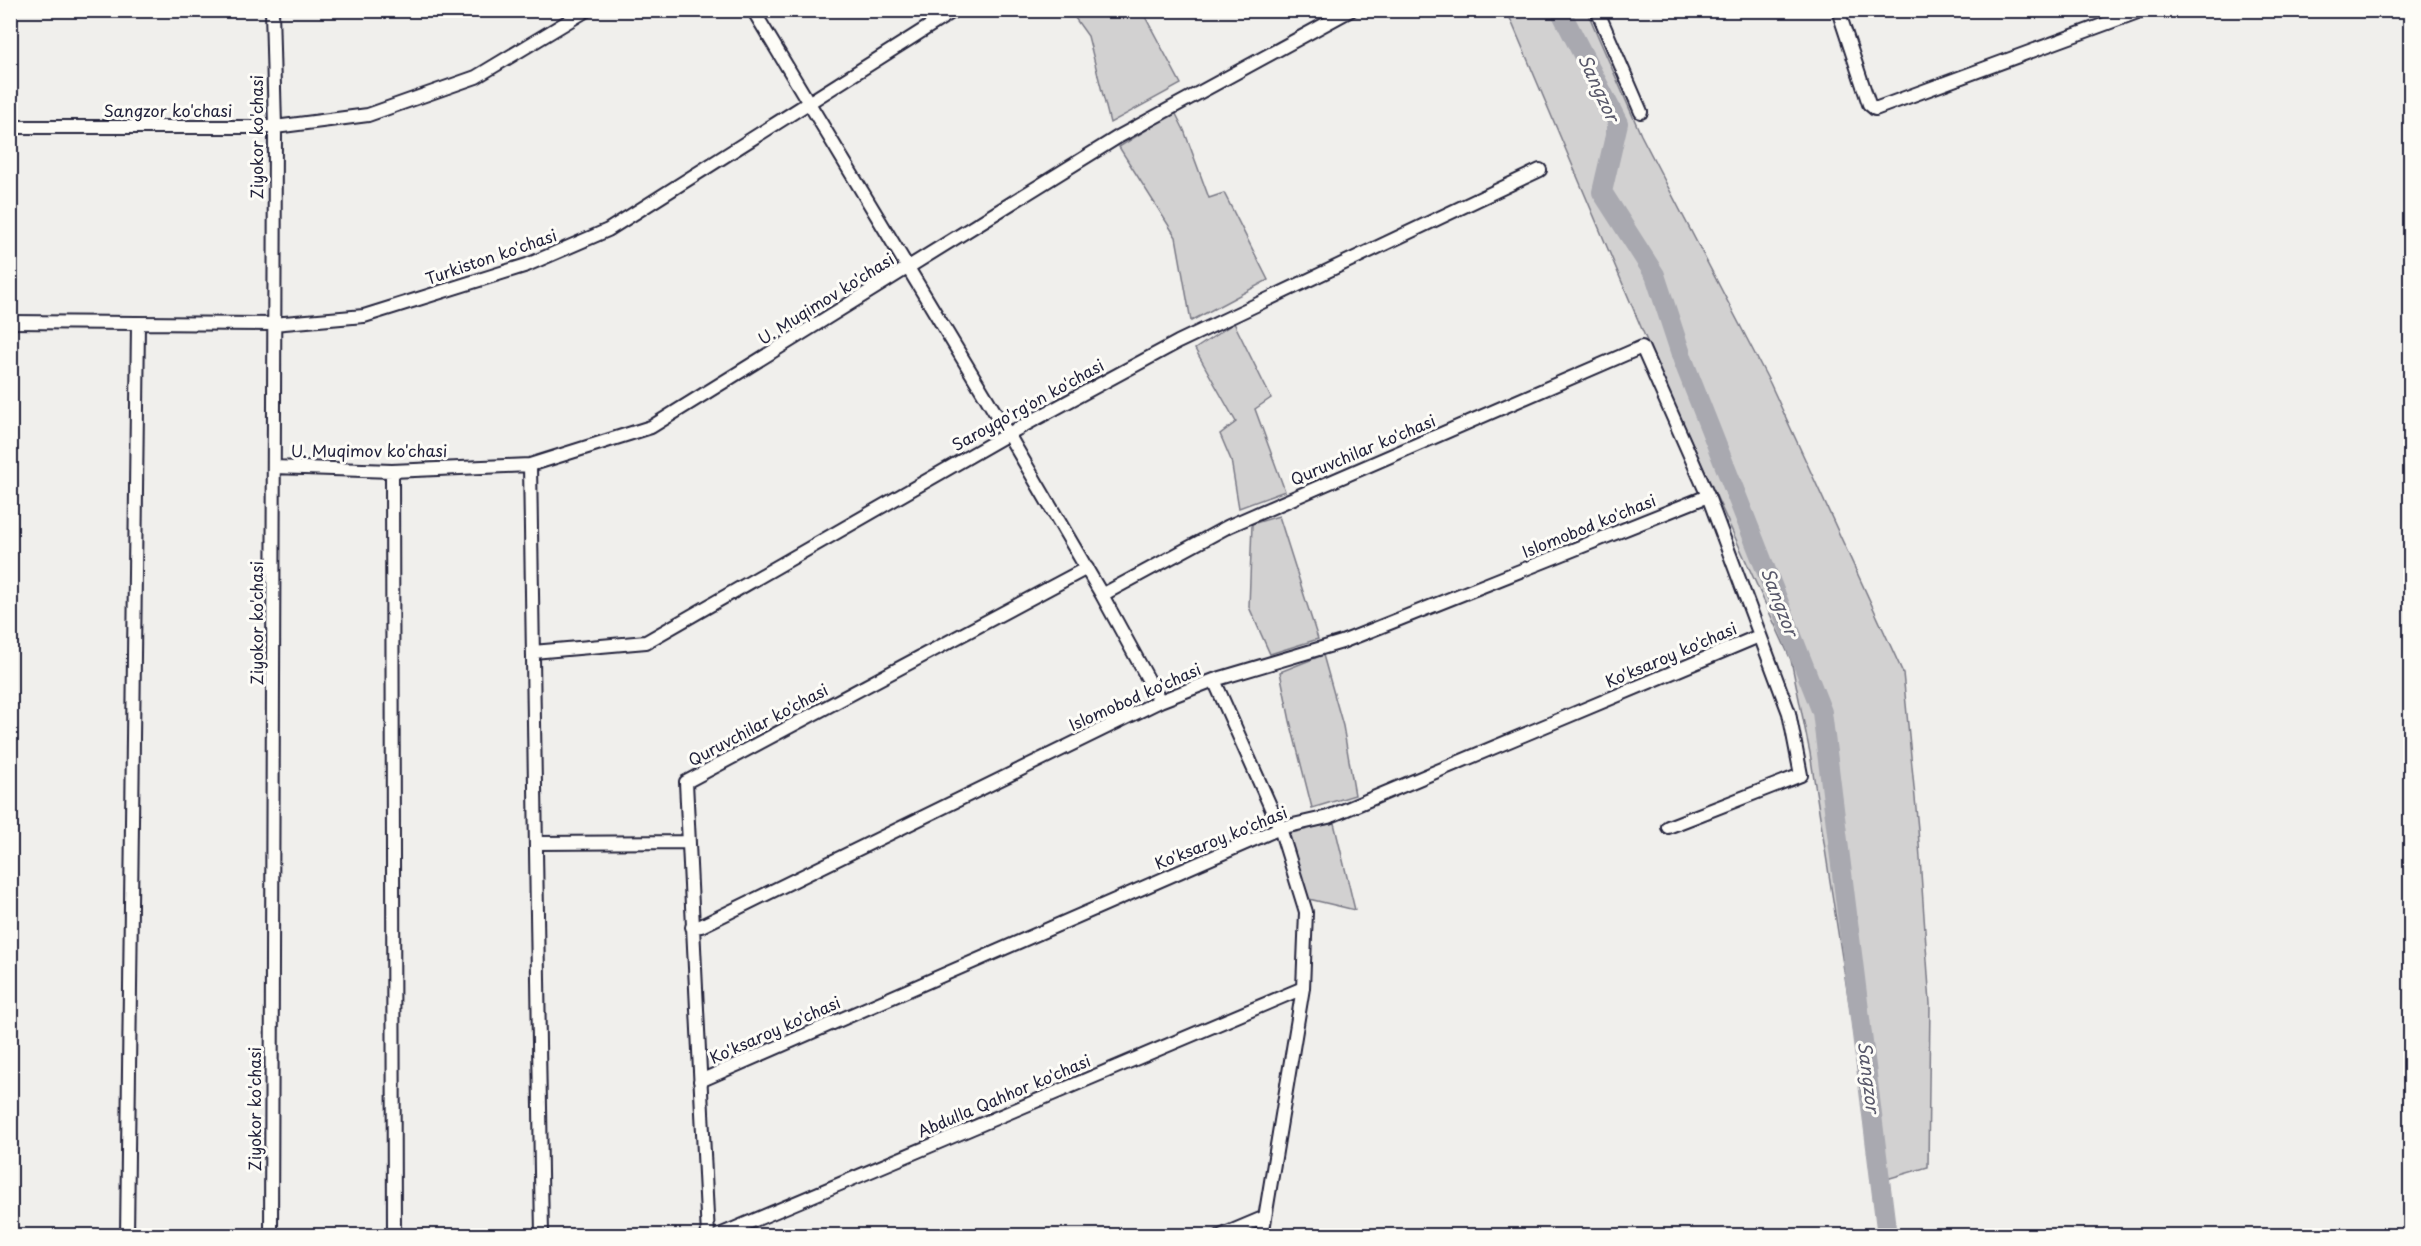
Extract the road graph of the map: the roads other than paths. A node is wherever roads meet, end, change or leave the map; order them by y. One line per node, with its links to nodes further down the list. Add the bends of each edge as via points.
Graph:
1 (272, 10): 12 (street, Ziyokor ko'chasi)
2 (587, 10): 12 (street, Sangzor ko'chasi, via 476,77 368,115)
3 (753, 10): 9 (street)
4 (955, 10): 9 (street, Turkiston ko'chasi)
5 (1351, 10): 14 (street, U. Muqimov ko'chasi, via 1119,137)
6 (1597, 10): 10 (street)
7 (1838, 10): 8 (street, via 1869,104 1875,109)
8 (2143, 10)
9 (809, 103): 14 (street); 17 (street, Turkiston ko'chasi, via 608,230 527,265 364,316)
10 (1641, 112)
11 (10, 127): 12 (street, Sangzor ko'chasi)
12 (275, 127): 17 (street, Ziyokor ko'chasi)
13 (1540, 170): 18 (street, Saroyqo'rg'on ko'chasi, via 1178,342)
14 (907, 269): 18 (street); 19 (street, U. Muqimov ko'chasi, via 651,427)
15 (10, 322): 16 (street, Turkiston ko'chasi)
16 (138, 324): 17 (street, Turkiston ko'chasi); 37 (street)
17 (273, 324): 20 (street, Ziyokor ko'chasi)
18 (1008, 434): 23 (street); 26 (street, Saroyqo'rg'on ko'chasi, via 646,642)
19 (530, 465): 21 (street, U. Muqimov ko'chasi); 26 (street)
20 (274, 467): 21 (street, U. Muqimov ko'chasi); 38 (street, Ziyokor ko'chasi)
21 (392, 471): 39 (street)
22 (1708, 496): 24 (street, Quruvchilar ko'chasi, via 1641,348 1229,526); 25 (street); 27 (street, Islomobod ko'chasi, via 1342,642)
23 (1087, 568): 24 (street); 31 (street, Quruvchilar ko'chasi, via 686,782)
24 (1102, 594): 28 (street)
25 (1758, 636): 29 (street, via 1789,713 1801,775); 30 (street, Ko'ksaroy ko'chasi, via 1328,817)
26 (533, 652): 32 (street)
27 (1214, 680): 28 (street, Islomobod ko'chasi); 30 (street)
28 (1160, 701): 33 (street, Islomobod ko'chasi, via 701,926)
29 (1668, 827)
30 (1280, 828): 34 (street, via 1306,912); 35 (street, Ko'ksaroy ko'chasi)
31 (688, 842): 32 (street); 33 (street, Quruvchilar ko'chasi)
32 (536, 843): 40 (street)
33 (692, 927): 35 (street, Quruvchilar ko'chasi)
34 (1303, 988): 36 (street); 42 (street, Abdulla Qahhor ko'chasi)
35 (700, 1081): 41 (street, Quruvchilar ko'chasi)
36 (1266, 1217): 43 (street); 44 (street)
37 (126, 1236)
38 (271, 1236)
39 (394, 1236)
40 (542, 1236)
41 (708, 1236)
42 (717, 1236)
43 (1220, 1236)
44 (1262, 1236)

